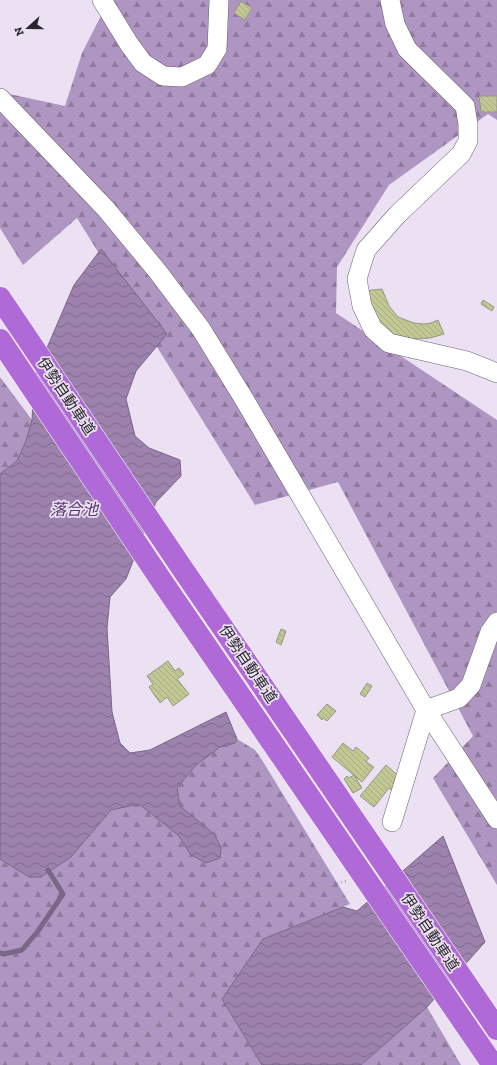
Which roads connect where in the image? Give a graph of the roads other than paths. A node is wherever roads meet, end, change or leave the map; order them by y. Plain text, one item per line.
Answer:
1 (102, 0) edge
2 (219, 0) edge
3 (390, 0) edge
4 (0, 98) edge
5 (0, 298) edge
6 (0, 340) edge
7 (497, 373) edge
8 (497, 622) edge
9 (426, 710) junction
10 (497, 819) edge
11 (392, 822) dead end
12 (497, 1029) edge
13 (492, 1065) edge

1 - 2 street
3 - 7 street
4 - 9 street
5 - 12 highway, 伊勢自動車道, bridge
6 - 13 highway, 伊勢自動車道, bridge
8 - 9 street
9 - 10 street
9 - 11 street

